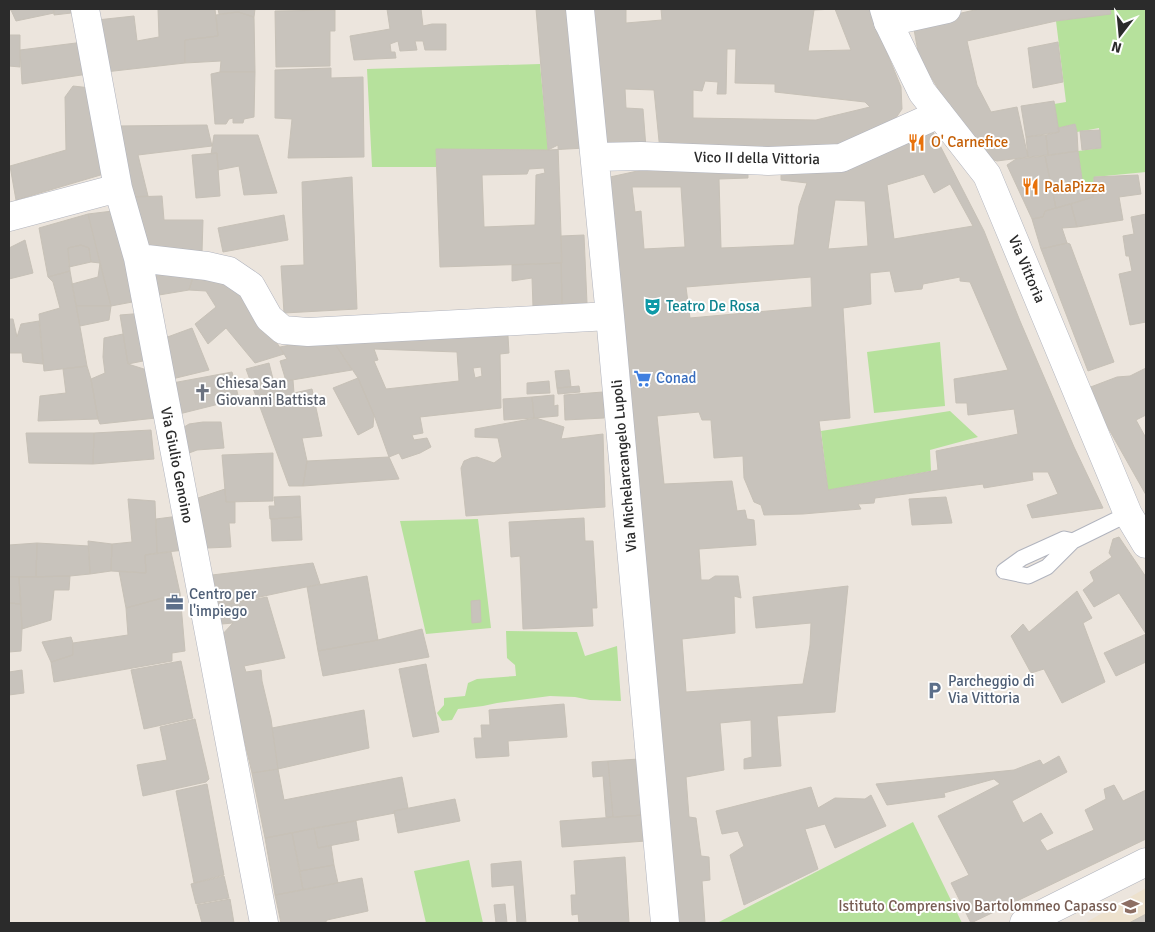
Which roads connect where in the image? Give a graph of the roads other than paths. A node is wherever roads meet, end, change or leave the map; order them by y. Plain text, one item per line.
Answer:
1 (85, 9) edge
2 (580, 9) edge
3 (947, 9) edge
4 (886, 15) edge
5 (939, 114) junction
6 (595, 157) junction
7 (118, 188) junction
8 (9, 217) edge
9 (138, 258) junction
10 (610, 316) junction
11 (1128, 514) junction
12 (1146, 544) edge
13 (1004, 571) dead end
14 (1146, 862) edge
15 (264, 923) edge
16 (665, 923) edge
17 (1024, 923) edge

1 - 7 street, Via Giulio Genoino
2 - 6 street, Via Michelarcangelo Lupoli
3 - 4 street
4 - 5 street, Via Vittoria
5 - 6 street, Vico II della Vittoria
5 - 11 street, Via Vittoria
6 - 10 street, Via Michelarcangelo Lupoli
7 - 8 street
7 - 9 street, Via Giulio Genoino
9 - 10 street
9 - 15 street, Via Giulio Genoino
10 - 16 street, Via Michelarcangelo Lupoli
11 - 12 street, Via Vittoria
11 - 13 lane
14 - 17 street

